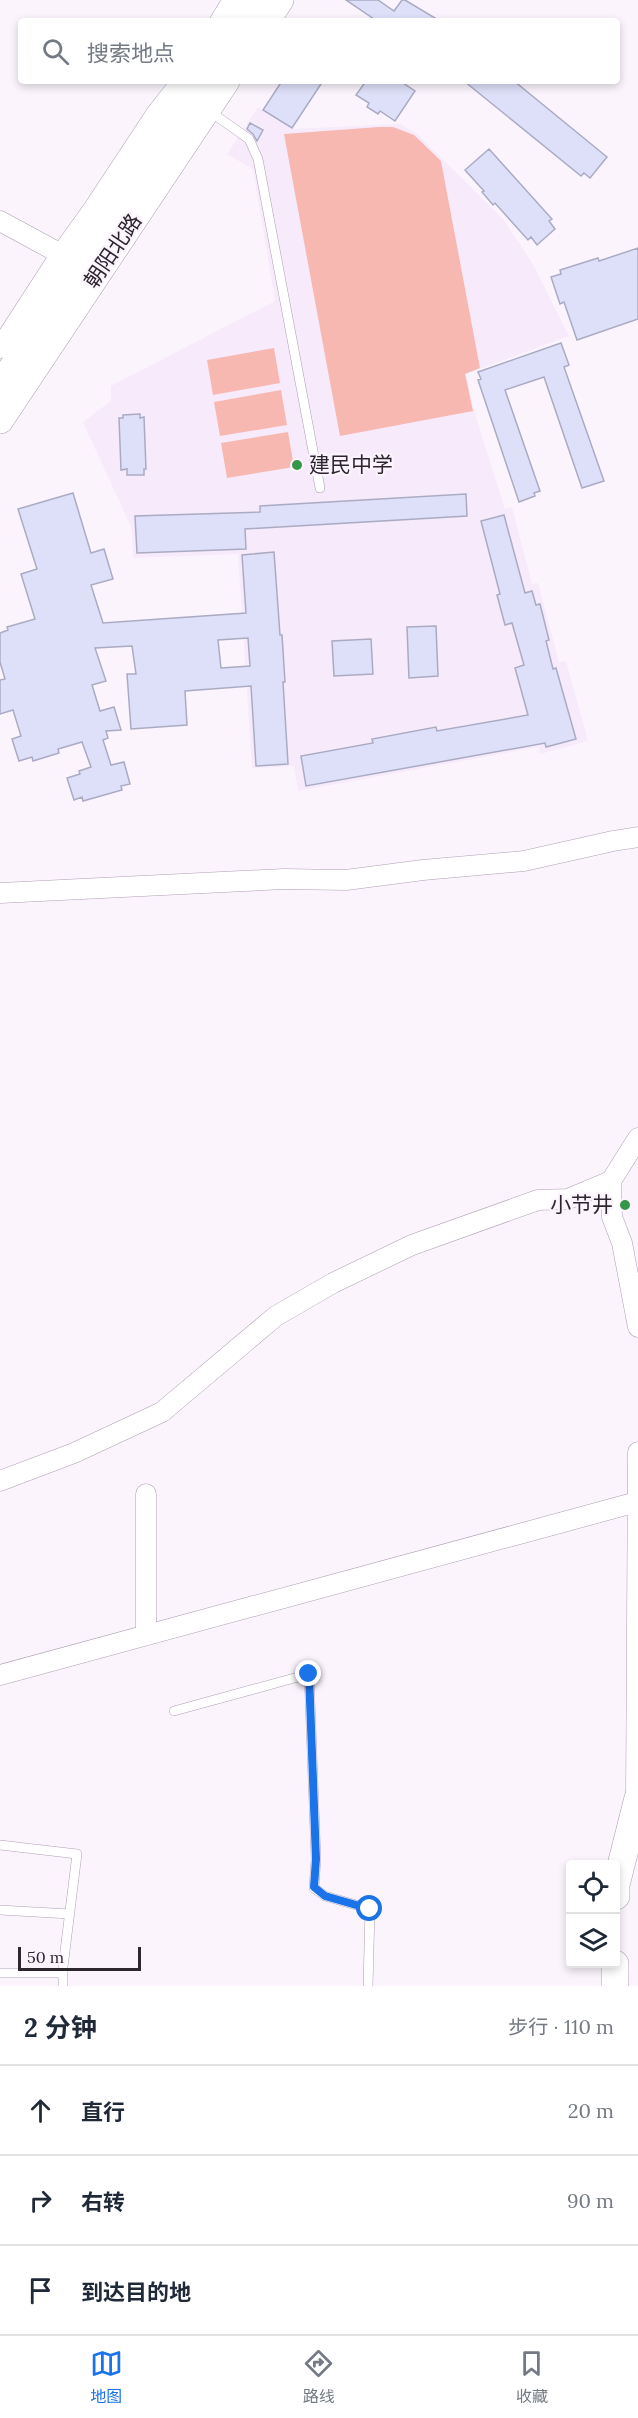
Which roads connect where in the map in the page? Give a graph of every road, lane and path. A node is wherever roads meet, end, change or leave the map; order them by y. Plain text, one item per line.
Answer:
1 (233, 0) edge
2 (257, 0) edge
3 (280, 0) edge
4 (222, 18) edge
5 (244, 18) edge
6 (268, 18) edge
7 (180, 84) edge
8 (201, 84) edge
9 (224, 84) edge
10 (207, 110) junction
11 (0, 221) edge
12 (71, 260) junction
13 (0, 348) edge
14 (0, 386) edge
15 (0, 420) edge
16 (320, 488) dead end
17 (638, 837) edge
18 (0, 893) edge
19 (638, 1138) edge
20 (610, 1181) junction
21 (638, 1327) edge
22 (638, 1452) edge
23 (0, 1482) edge
24 (146, 1494) dead end
25 (637, 1502) edge
26 (146, 1635) junction
27 (0, 1675) edge
28 (174, 1711) dead end
29 (637, 1800) edge
30 (0, 1845) edge
31 (620, 1869) edge
32 (0, 1910) edge
33 (70, 1914) junction
34 (615, 1968) edge
35 (0, 1973) edge
36 (63, 1973) junction
37 (63, 1986) edge
38 (369, 1986) edge
39 (615, 1986) edge

1 - 4 street
2 - 5 main road
3 - 6 main road
7 - 12 street
8 - 12 main road, 朝阳北路
9 - 10 main road, 朝阳北路
10 - 15 main road, 朝阳北路
10 - 16 lane
11 - 12 street
12 - 13 street
12 - 14 main road, 朝阳北路
17 - 18 street
19 - 20 street
20 - 21 street
20 - 23 street
22 - 25 street
24 - 26 street
25 - 26 street
25 - 29 street
26 - 27 street
28 - 38 lane
29 - 31 main road
30 - 33 lane
32 - 33 lane
33 - 36 lane
34 - 39 main road
35 - 36 lane
36 - 37 lane

